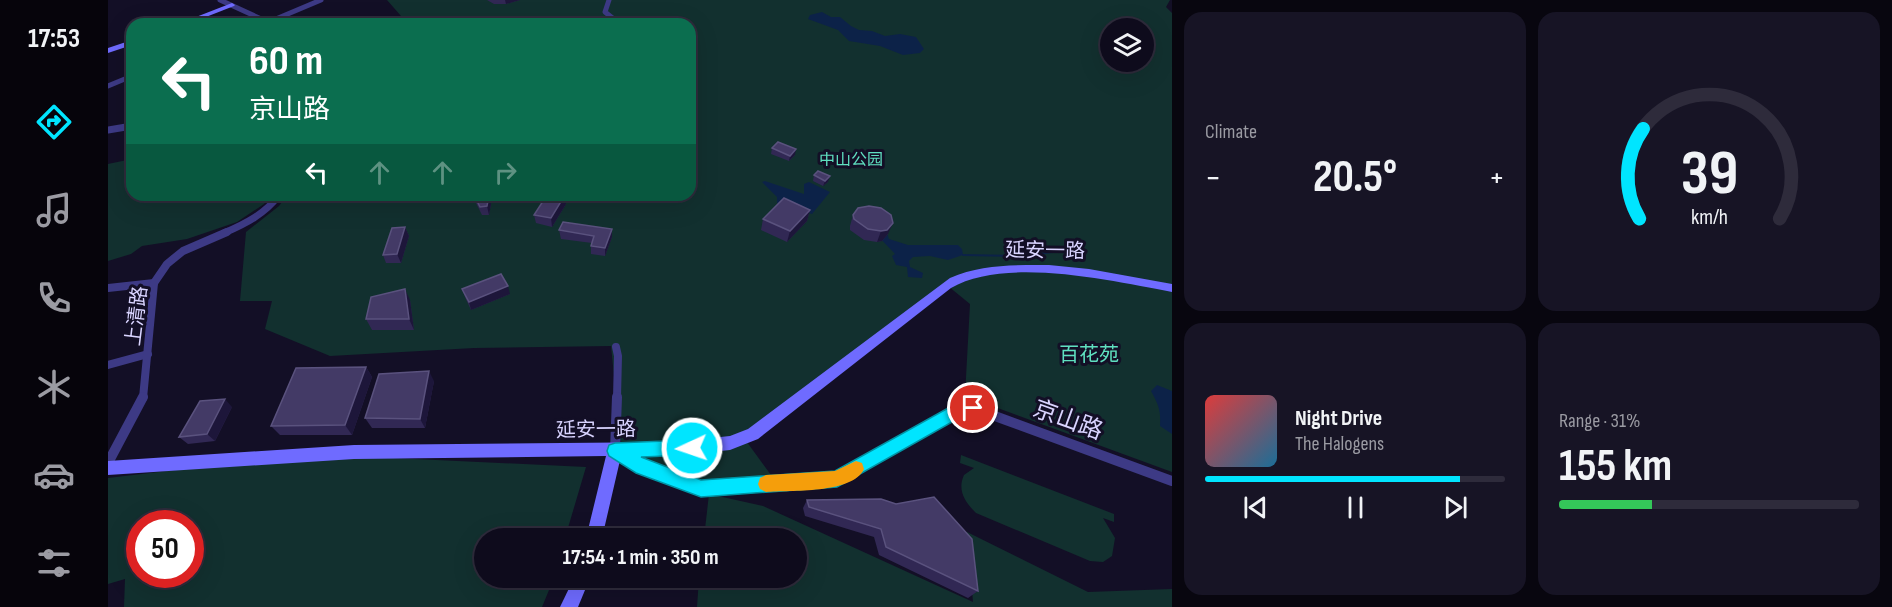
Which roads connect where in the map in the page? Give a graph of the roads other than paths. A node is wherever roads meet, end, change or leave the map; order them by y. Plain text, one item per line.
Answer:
1 (220, 0) edge
2 (321, 0) edge
3 (609, 0) edge
4 (232, 5) junction
5 (198, 18) edge
6 (258, 18) edge
7 (280, 18) edge
8 (612, 18) edge
9 (126, 44) edge
10 (108, 51) edge
11 (126, 78) edge
12 (108, 86) edge
13 (126, 127) edge
14 (108, 130) edge
15 (274, 201) edge
16 (154, 283) junction
17 (108, 288) edge
18 (1172, 288) edge
19 (616, 347) dead end
20 (148, 354) junction
21 (108, 365) edge
22 (615, 451) junction
23 (108, 463) edge
24 (108, 468) edge
25 (1172, 481) edge
26 (596, 528) edge
27 (577, 588) edge
28 (568, 607) edge

1 - 4 street
2 - 7 street
3 - 8 street
4 - 5 main road
4 - 6 street
9 - 10 main road
11 - 12 street
13 - 14 street
15 - 16 street, 上清路
16 - 17 street
16 - 20 street, 上清路
18 - 22 main road, 延安一路
19 - 22 street
20 - 21 street
20 - 23 street, 上清路
22 - 24 main road, 延安一路
22 - 25 street, 京山路
22 - 26 main road
27 - 28 main road

